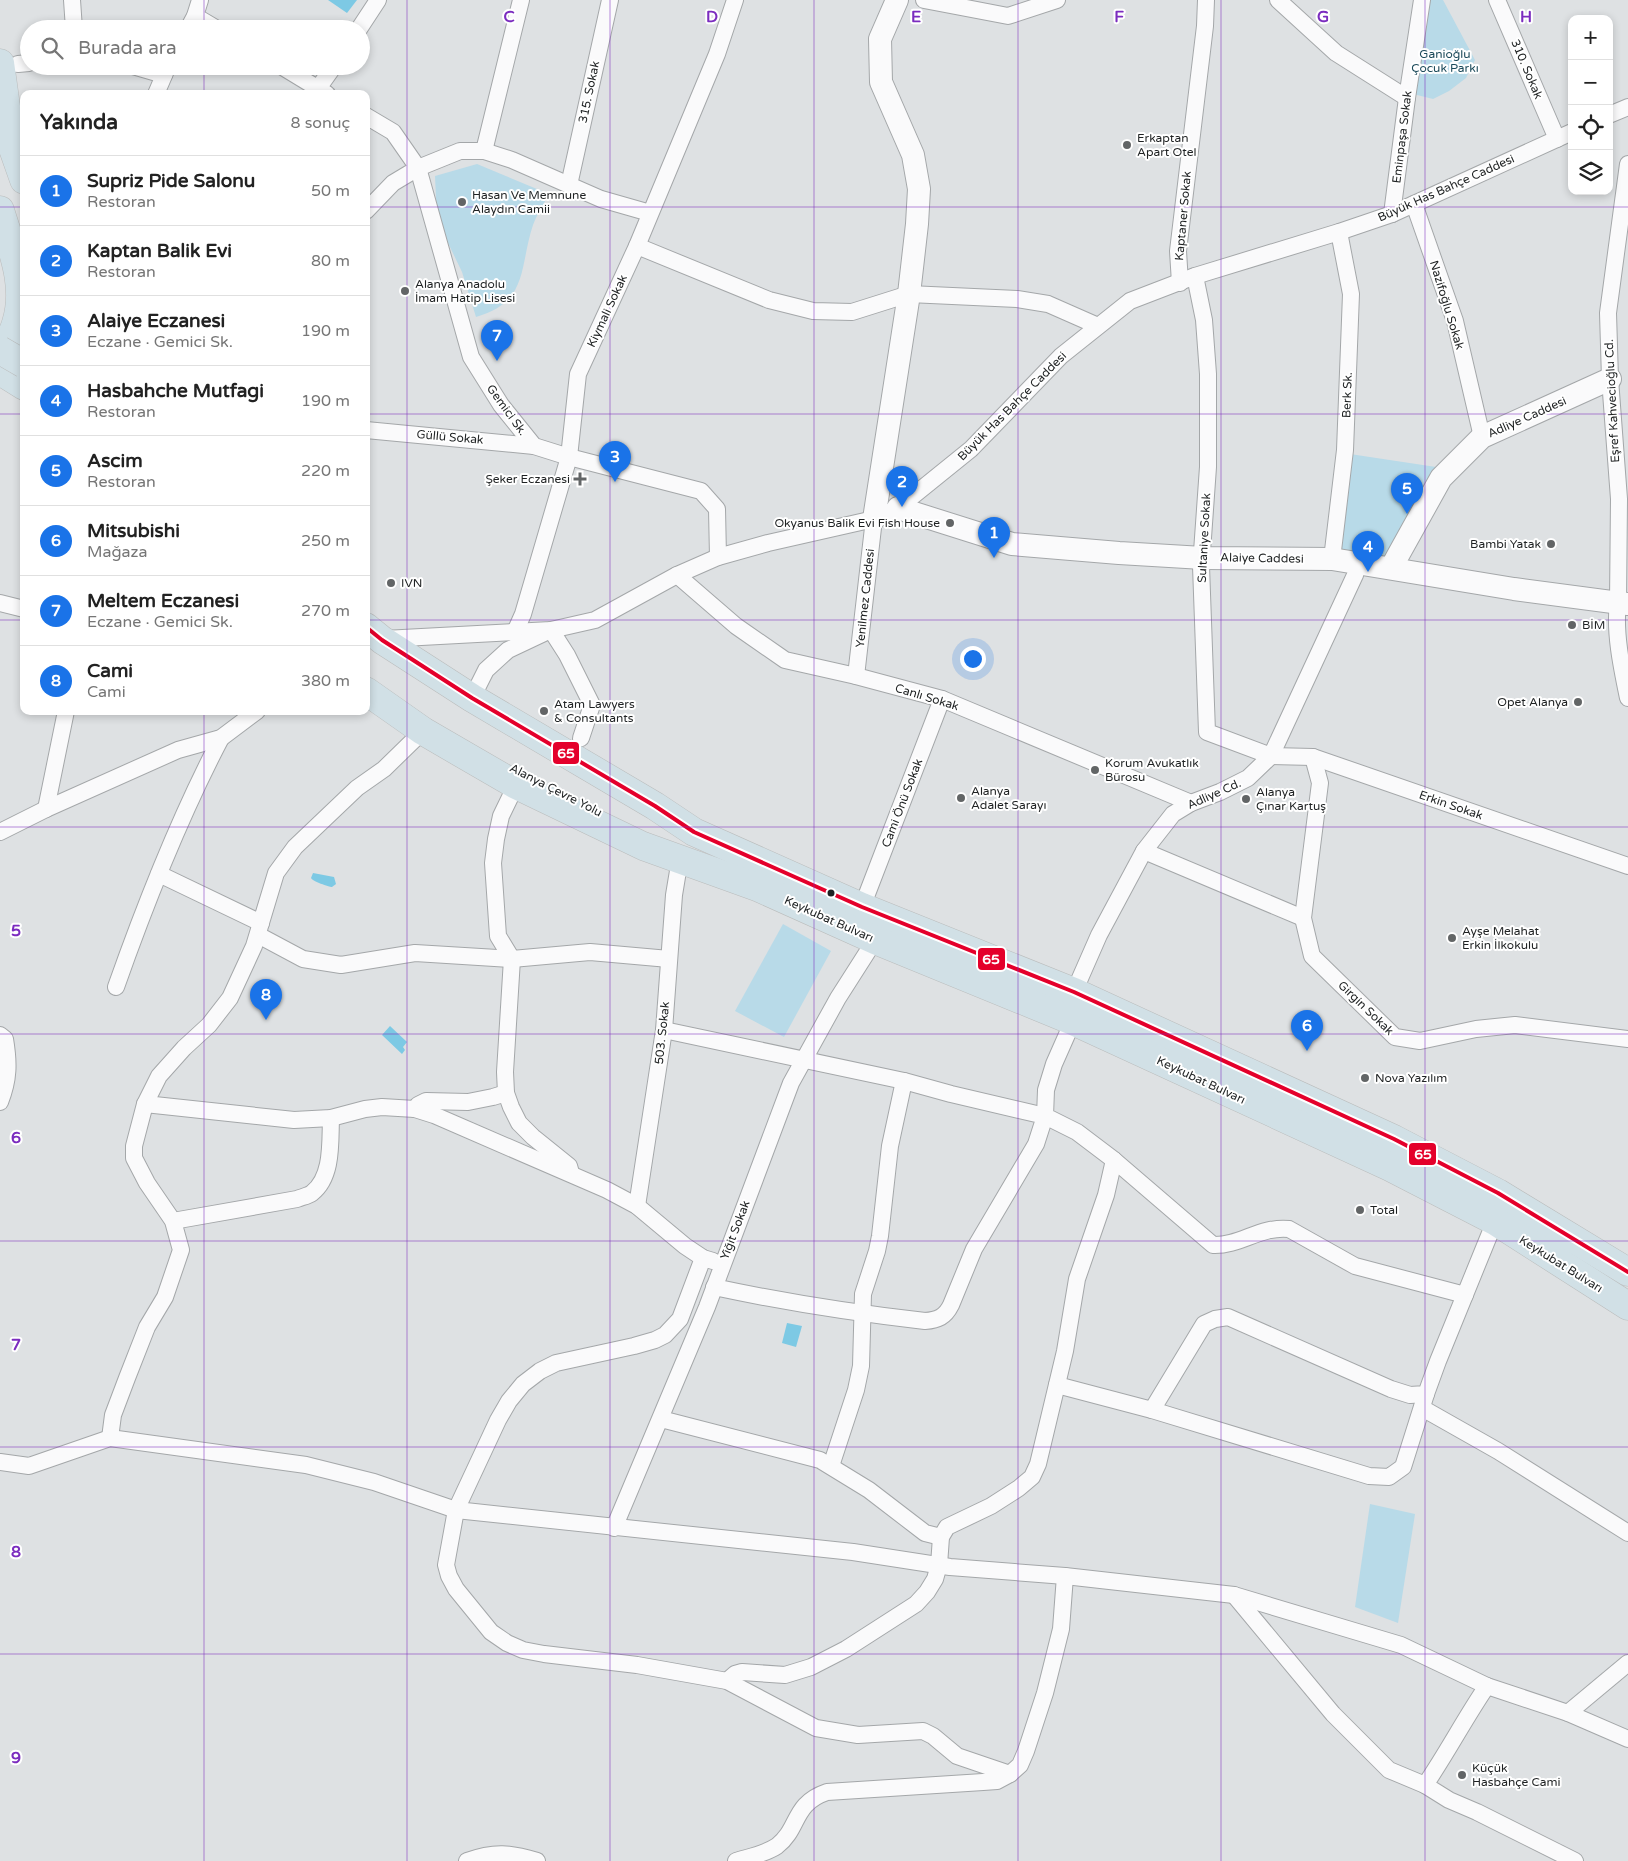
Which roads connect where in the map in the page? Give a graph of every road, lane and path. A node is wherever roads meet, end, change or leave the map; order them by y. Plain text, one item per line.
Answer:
1 (72, 0) edge
2 (200, 0) edge
3 (378, 0) edge
4 (521, 0) edge
5 (610, 0) edge
6 (735, 0) edge
7 (898, 0) edge
8 (924, 0) edge
9 (1057, 0) edge
10 (1206, 0) edge
11 (1278, 0) edge
12 (1422, 0) edge
13 (1497, 0) edge
14 (73, 20) edge
15 (193, 20) edge
16 (365, 20) edge
17 (16, 64) edge
18 (164, 75) edge
19 (294, 75) edge
20 (329, 75) edge
21 (158, 90) edge
22 (317, 90) edge
23 (321, 90) edge
24 (1407, 98) junction
25 (1628, 107) edge
26 (1613, 113) edge
27 (370, 118) edge
28 (1564, 135) edge
29 (484, 151) junction
30 (1628, 164) edge
31 (418, 168) junction
32 (20, 169) edge
33 (569, 185) junction
34 (1414, 204) junction
35 (370, 207) edge
36 (0, 210) edge
37 (650, 213) junction
38 (1392, 214) junction
39 (1339, 232) junction
40 (0, 241) edge
41 (637, 246) junction
42 (0, 262) edge
43 (1195, 276) junction
44 (1180, 283) junction
45 (909, 294) junction
46 (1098, 326) junction
47 (0, 350) edge
48 (0, 354) edge
49 (20, 362) edge
50 (0, 371) edge
51 (1610, 380) junction
52 (20, 384) edge
53 (0, 393) edge
54 (20, 405) edge
55 (370, 430) edge
56 (1482, 437) junction
57 (534, 446) junction
58 (569, 457) junction
59 (898, 508) junction
60 (874, 519) junction
61 (718, 557) junction
62 (1202, 558) junction
63 (1332, 559) junction
64 (1358, 563) junction
65 (1391, 568) junction
66 (677, 575) junction
67 (0, 604) edge
68 (1623, 604) edge
69 (20, 608) edge
70 (551, 630) junction
71 (516, 632) junction
72 (371, 638) edge
73 (856, 676) junction
74 (370, 677) edge
75 (370, 693) edge
76 (472, 698) junction
77 (1628, 698) edge
78 (942, 699) junction
79 (65, 715) edge
80 (252, 715) edge
81 (423, 731) junction
82 (221, 738) junction
83 (581, 738) dead end
84 (1271, 756) junction
85 (1313, 757) junction
86 (516, 785) junction
87 (1191, 803) junction
88 (46, 809) junction
89 (0, 832) edge
90 (694, 832) junction
91 (1144, 851) junction
92 (680, 859) junction
93 (1628, 866) edge
94 (159, 874) junction
95 (757, 887) junction
96 (862, 907) junction
97 (1303, 918) junction
98 (259, 929) junction
99 (875, 940) junction
100 (669, 958) junction
101 (512, 959) junction
102 (116, 987) dead end
103 (1074, 992) junction
104 (1073, 1021) junction
105 (664, 1030) junction
106 (0, 1035) edge
107 (1628, 1039) edge
108 (803, 1059) junction
109 (904, 1081) junction
110 (506, 1093) junction
111 (0, 1102) edge
112 (145, 1104) junction
113 (415, 1109) junction
114 (1045, 1116) junction
115 (332, 1118) junction
116 (1114, 1160) junction
117 (571, 1175) junction
118 (637, 1206) junction
119 (173, 1220) junction
120 (1495, 1221) junction
121 (703, 1258) junction
122 (723, 1263) junction
123 (1628, 1272) edge
124 (714, 1287) junction
125 (1465, 1295) junction
126 (1628, 1306) edge
127 (862, 1314) junction
128 (1057, 1385) junction
129 (1424, 1401) junction
130 (1152, 1410) junction
131 (661, 1419) junction
132 (110, 1438) junction
133 (0, 1462) edge
134 (830, 1466) junction
135 (456, 1510) junction
136 (614, 1528) junction
137 (1628, 1533) edge
138 (941, 1537) junction
139 (939, 1565) junction
140 (1065, 1576) junction
141 (1234, 1595) junction
142 (1628, 1663) edge
143 (727, 1681) junction
144 (1487, 1686) junction
145 (1568, 1713) junction
146 (1628, 1739) edge
147 (1010, 1774) junction
148 (1426, 1785) junction
149 (467, 1861) edge
150 (537, 1861) edge
151 (736, 1861) edge
152 (1575, 1861) edge

1 - 14 street
2 - 15 street
3 - 16 street
4 - 29 street
5 - 33 street, 315. Sokak
6 - 37 street, Kiymali Sokak
7 - 45 street
8 - 9 street
10 - 44 street, Kaptaner Sokak
11 - 24 street
12 - 24 street, Eminpaşa Sokak
13 - 28 street, 310. Sokak
17 - 32 highway
18 - 21 street
19 - 22 street
20 - 23 street
24 - 38 street, Eminpaşa Sokak
25 - 26 street
27 - 31 street, Gemici Sk.
28 - 34 street, Büyük Has Bahçe Caddesi
29 - 31 street
29 - 33 street
30 - 51 street, Eşref Kahvecioğlu Cd.
31 - 35 street
31 - 57 street, Gemici Sk.
33 - 37 street
34 - 38 street, Büyük Has Bahçe Caddesi
34 - 56 street, Nazifoğlu Sokak
36 - 48 highway
37 - 41 street, Kiymali Sokak
38 - 39 street, Büyük Has Bahçe Caddesi
39 - 43 street, Büyük Has Bahçe Caddesi
39 - 63 street, Berk Sk.
40 - 42 highway
41 - 45 street
41 - 58 street, Kiymali Sokak
43 - 44 street, Büyük Has Bahçe Caddesi
43 - 62 street, Sultaniye Sokak
44 - 46 street, Büyük Has Bahçe Caddesi
45 - 46 street
45 - 60 street
46 - 59 street, Büyük Has Bahçe Caddesi
47 - 49 highway, bridge
50 - 52 highway
51 - 56 street, Adliye Caddesi
51 - 68 street, Eşref Kahvecioğlu Cd.
53 - 54 highway
55 - 57 street, Güllü Sokak
56 - 65 street, Adliye Caddesi
57 - 58 street, Gemici Sk.
58 - 61 street, Gemici Sk.
58 - 71 street, Kiymali Sokak
59 - 60 street, Büyük Has Bahçe Caddesi
59 - 62 street, Alaiye Caddesi
60 - 61 street, Büyük Has Bahçe Caddesi
60 - 73 street, Yenilmez Caddesi
61 - 66 street, Büyük Has Bahçe Caddesi
62 - 63 street, Alaiye Caddesi
62 - 84 street, Sultaniye Sokak
63 - 64 street, Alaiye Caddesi
64 - 65 street, Alaiye Caddesi
64 - 84 street, Adliye Cd.
65 - 68 street, Alaiye Caddesi
66 - 70 street, Büyük Has Bahçe Caddesi
66 - 73 street, Canlı Sokak
67 - 69 street
68 - 77 street, Eşref Kahvecioğlu Cd.
70 - 71 street, Büyük Has Bahçe Caddesi
70 - 76 street
70 - 83 street
71 - 72 street, Büyük Has Bahçe Caddesi
72 - 76 highway, Keykubat Bulvarı
72 - 90 highway, Alanya Çevre Yolu
73 - 78 street, Canlı Sokak
74 - 95 highway, Alanya Çevre Yolu
75 - 81 highway
76 - 90 highway, Keykubat Bulvarı
78 - 87 street, Canlı Sokak
78 - 96 street, Cami Önü Sokak
79 - 88 street
80 - 82 street
81 - 86 highway
81 - 98 street
82 - 88 street
82 - 94 street
84 - 85 street, Erkin Sokak
84 - 87 street, Adliye Cd.
85 - 93 street, Erkin Sokak
85 - 97 street, Girgin Sokak
86 - 92 highway
86 - 101 street
87 - 91 street, Adliye Cd.
88 - 89 street
90 - 96 highway, Keykubat Bulvarı
91 - 97 street
91 - 103 street, Adliye Cd.
92 - 95 highway
92 - 100 street, 503. Sokak
94 - 98 street
94 - 102 street
95 - 99 highway, Keykubat Bulvarı
96 - 103 highway, Keykubat Bulvarı
97 - 107 street, Girgin Sokak
98 - 101 street
98 - 112 street
99 - 104 highway, Keykubat Bulvarı
99 - 108 street, Yiğit Sokak
100 - 101 street
100 - 105 street, 503. Sokak
101 - 110 street
103 - 123 highway, Keykubat Bulvarı
104 - 114 street
104 - 120 highway, Keykubat Bulvarı
105 - 108 street
105 - 118 street, 503. Sokak
106 - 111 street
108 - 109 street
108 - 122 street, Yiğit Sokak
109 - 114 street
109 - 127 street
110 - 113 street
110 - 117 street
112 - 115 street
112 - 119 street
113 - 115 street
113 - 117 street
114 - 116 street
114 - 127 street
115 - 119 street
116 - 125 street
116 - 128 street
117 - 118 street
118 - 121 street
119 - 132 street
120 - 125 street
120 - 126 highway, Keykubat Bulvarı
121 - 122 street
121 - 135 street
122 - 124 street, Yiğit Sokak
124 - 127 street
124 - 131 street, Yiğit Sokak
125 - 129 street
127 - 134 street
128 - 130 street
128 - 138 street
129 - 130 street
129 - 130 street
129 - 137 street
131 - 134 street
131 - 136 street, Yiğit Sokak
132 - 133 street
132 - 135 street
134 - 138 street
135 - 136 street
135 - 143 street
136 - 139 street
138 - 139 street
139 - 140 street
139 - 143 street
140 - 141 street
140 - 147 street
141 - 144 street
141 - 148 street
142 - 145 street
143 - 147 street
144 - 145 street
144 - 148 street
145 - 146 street
147 - 151 street
148 - 152 street
149 - 150 street

